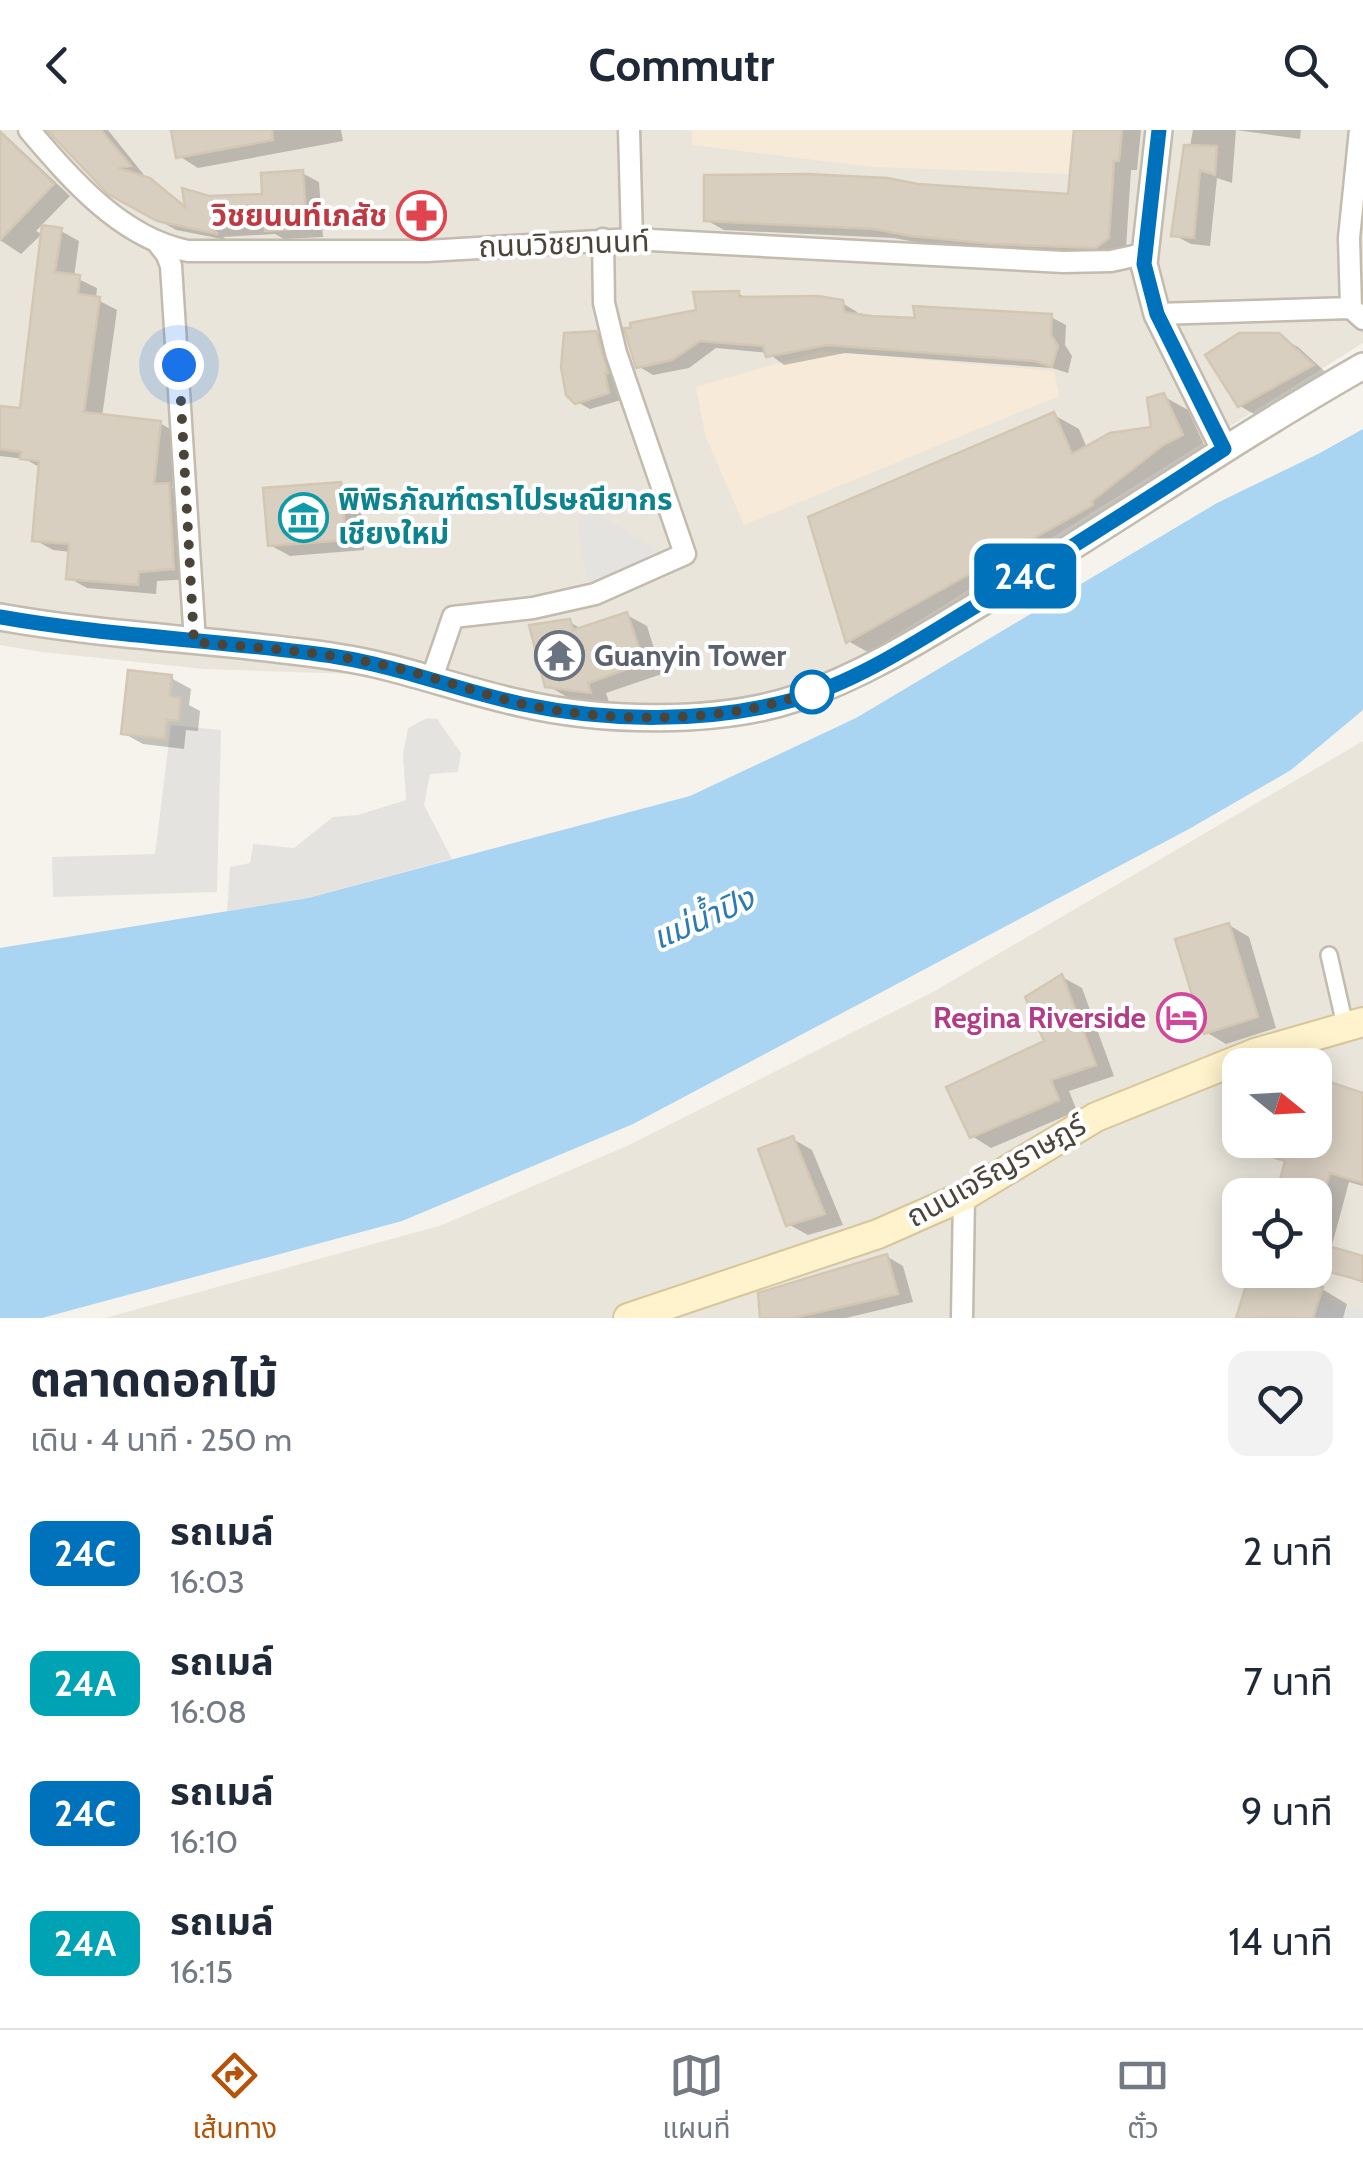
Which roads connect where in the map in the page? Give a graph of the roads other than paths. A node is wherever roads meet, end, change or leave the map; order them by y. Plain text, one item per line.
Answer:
1 (29, 130) edge
2 (629, 130) edge
3 (1158, 130) edge
4 (1360, 130) edge
5 (1356, 238) edge
6 (603, 239) junction
7 (632, 239) junction
8 (156, 242) junction
9 (188, 251) junction
10 (1143, 254) junction
11 (171, 266) junction
12 (1357, 313) edge
13 (1157, 314) junction
14 (1363, 366) edge
15 (1224, 449) junction
16 (0, 617) edge
17 (194, 642) junction
18 (432, 678) junction
19 (1329, 955) dead end
20 (1354, 1023) edge
21 (964, 1196) junction
22 (628, 1318) edge
23 (962, 1318) edge

1 - 8 street, ถนนวิชยานนท์
2 - 7 street
3 - 10 street
4 - 5 street
5 - 12 street
6 - 7 street, ถนนวิชยานนท์
6 - 9 street, ถนนวิชยานนท์
6 - 18 street
7 - 10 street, ถนนวิชยานนท์
8 - 9 street, ถนนวิชยานนท์
8 - 11 street
9 - 11 street
10 - 13 street
11 - 17 street
12 - 13 street
13 - 15 street
14 - 15 street
15 - 18 street
16 - 17 street
17 - 18 street
19 - 20 street
20 - 21 main road, ถนนเจริญราษฎร์
21 - 22 main road, ถนนเจริญราษฎร์
21 - 23 street

